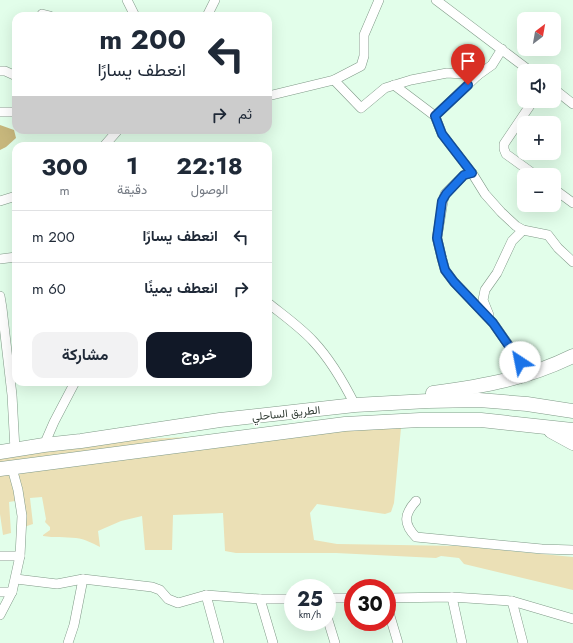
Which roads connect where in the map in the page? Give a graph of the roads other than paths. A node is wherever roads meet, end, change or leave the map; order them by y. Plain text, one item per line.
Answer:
1 (126, 0) edge
2 (215, 0) edge
3 (379, 0) edge
4 (436, 0) edge
5 (133, 12) edge
6 (209, 12) edge
7 (502, 49) junction
8 (521, 64) edge
9 (0, 71) edge
10 (12, 74) edge
11 (478, 75) junction
12 (334, 80) junction
13 (394, 85) junction
14 (272, 95) edge
15 (561, 95) edge
16 (573, 104) edge
17 (528, 108) edge
18 (0, 112) edge
19 (12, 112) edge
20 (435, 116) junction
21 (114, 134) edge
22 (108, 142) edge
23 (525, 168) edge
24 (472, 173) junction
25 (561, 194) edge
26 (12, 197) edge
27 (0, 201) edge
28 (573, 203) edge
29 (523, 230) junction
30 (12, 258) edge
31 (0, 259) edge
32 (573, 262) edge
33 (0, 296) edge
34 (272, 306) edge
35 (493, 323) junction
36 (573, 356) edge
37 (529, 374) junction
38 (73, 386) edge
39 (355, 405) junction
40 (573, 411) edge
41 (542, 426) junction
42 (573, 430) edge
43 (573, 443) edge
44 (44, 445) junction
45 (15, 450) junction
46 (0, 452) edge
47 (6, 468) edge
48 (416, 501) dead end
49 (573, 550) edge
50 (0, 556) edge
51 (20, 556) junction
52 (16, 579) junction
53 (84, 579) junction
54 (0, 592) edge
55 (12, 592) junction
56 (206, 595) junction
57 (452, 597) junction
58 (396, 598) edge
59 (260, 599) junction
60 (284, 599) edge
61 (512, 601) junction
62 (0, 615) edge
63 (573, 619) edge
64 (331, 631) edge
65 (394, 631) edge
66 (68, 643) edge
67 (219, 643) edge
68 (273, 643) edge
69 (334, 643) edge
70 (398, 643) edge
71 (462, 643) edge
72 (523, 643) edge

1 - 5 street
2 - 6 street
3 - 12 street
4 - 7 street
7 - 8 street
7 - 11 street
9 - 10 street
11 - 13 street
11 - 20 street
12 - 13 street
12 - 14 street
13 - 20 street
15 - 16 street
17 - 23 street
18 - 19 street
20 - 24 street
21 - 22 street
24 - 29 street
24 - 35 street
25 - 28 street
26 - 27 street
29 - 32 street
29 - 35 street
30 - 31 street
33 - 45 street
34 - 39 street
35 - 37 street
36 - 37 highway
37 - 39 highway
38 - 44 street
39 - 40 highway, الطريق الساحلي
39 - 44 highway, الطريق الساحلي
41 - 42 highway, الطريق الساحلي
41 - 43 highway
41 - 47 highway, الطريق الساحلي
44 - 45 highway, الطريق الساحلي
45 - 46 highway, الطريق الساحلي
47 - 51 street
48 - 49 street
50 - 51 street
51 - 52 street
52 - 53 street
52 - 55 street
53 - 56 street
53 - 66 street
54 - 55 street
55 - 62 street
56 - 59 street
56 - 67 street
57 - 58 street
57 - 61 street
57 - 71 street
59 - 60 street
59 - 68 street
61 - 63 street
61 - 72 street
64 - 69 street
65 - 70 street

